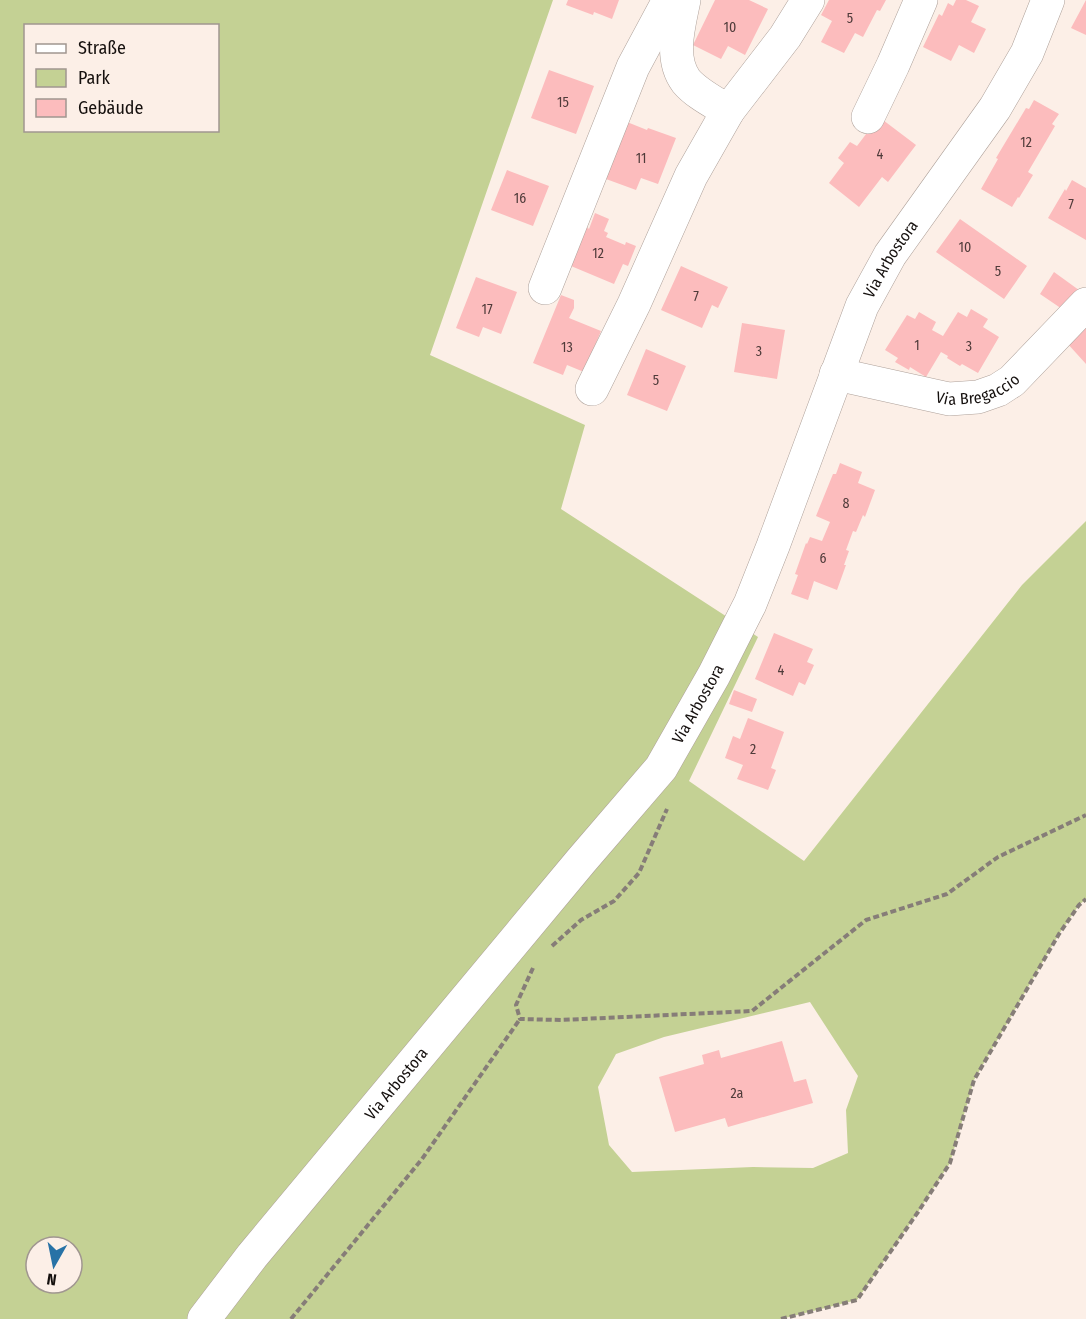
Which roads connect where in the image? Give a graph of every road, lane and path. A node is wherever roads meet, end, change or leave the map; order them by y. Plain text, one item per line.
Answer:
1 (669, 0) edge
2 (684, 0) edge
3 (808, 0) edge
4 (921, 0) edge
5 (1048, 0) edge
6 (728, 111) junction
7 (868, 117) dead end
8 (545, 288) dead end
9 (1086, 304) edge
10 (836, 374) junction
11 (592, 389) dead end
12 (714, 675) junction
13 (681, 778) joint
14 (1086, 816) edge
15 (1086, 899) edge
16 (546, 952) dead end
17 (537, 959) dead end
18 (520, 1019) junction
19 (204, 1319) edge
20 (291, 1319) edge
21 (781, 1319) edge

1 - 8 street
2 - 6 street
3 - 6 street
4 - 7 street
5 - 10 street, Via Arbostora
6 - 11 street
9 - 10 street, Via Bregaccio
10 - 12 street, Via Arbostora
12 - 13 street
12 - 19 street, Via Arbostora
13 - 16 path
14 - 18 path
15 - 21 path
17 - 18 path
18 - 20 path

